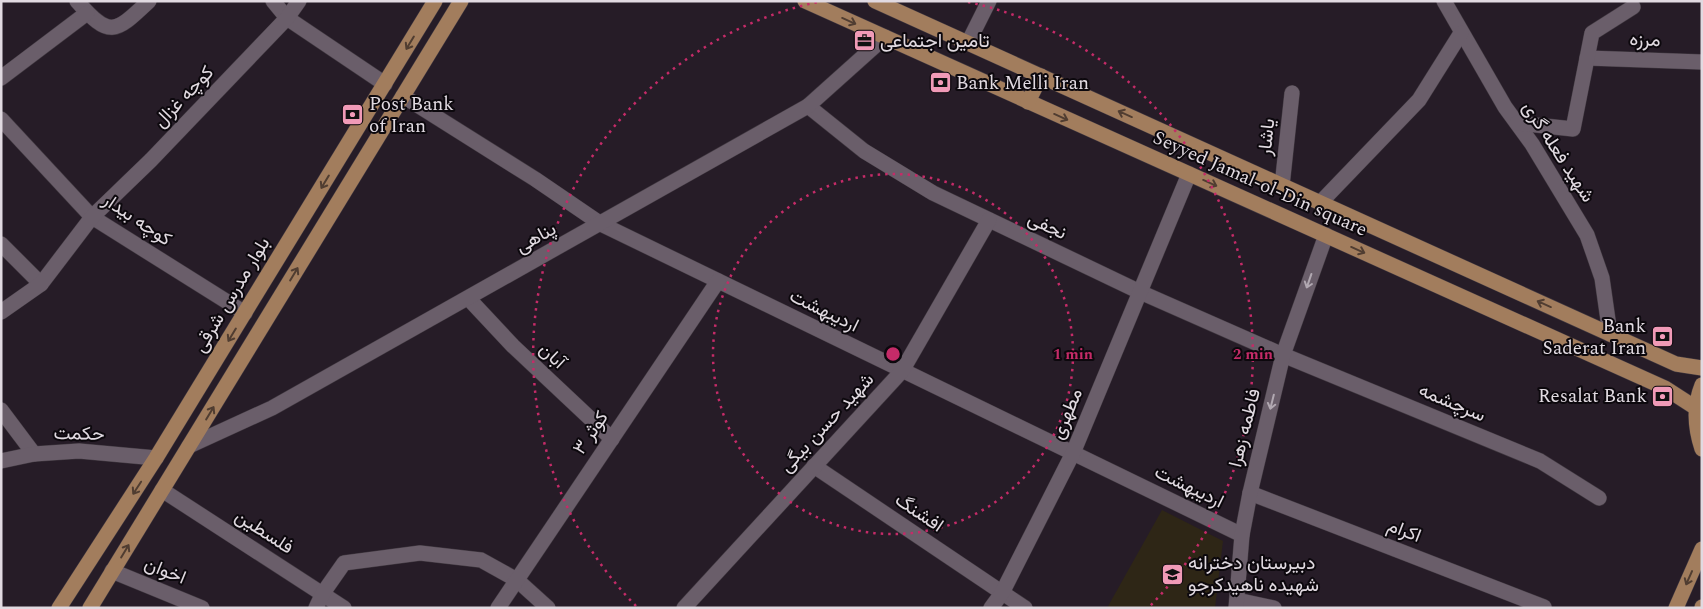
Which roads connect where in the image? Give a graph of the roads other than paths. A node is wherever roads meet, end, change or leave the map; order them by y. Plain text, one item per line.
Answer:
1 (77, 1) edge
2 (150, 1) edge
3 (273, 1) edge
4 (299, 1) edge
5 (436, 1) edge
6 (461, 1) edge
7 (805, 1) edge
8 (875, 1) edge
9 (989, 1) edge
10 (1444, 1) edge
11 (900, 6) edge
12 (1633, 7) dead end
13 (87, 13) junction
14 (287, 18) junction
15 (1461, 33) junction
16 (885, 37) junction
17 (968, 43) junction
18 (1587, 58) junction
19 (1702, 62) edge
20 (1041, 76) junction
21 (1, 78) edge
22 (385, 84) junction
23 (1292, 93) dead end
24 (403, 96) junction
25 (1028, 102) junction
26 (808, 106) junction
27 (1, 119) edge
28 (1517, 123) junction
29 (1190, 174) junction
30 (1282, 186) junction
31 (1320, 203) junction
32 (92, 217) junction
33 (989, 220) junction
34 (601, 224) junction
35 (1326, 235) junction
36 (1, 244) edge
37 (718, 281) junction
38 (40, 284) junction
39 (1140, 292) junction
40 (469, 299) junction
41 (1, 312) edge
42 (245, 312) junction
43 (1610, 334) junction
44 (1283, 355) junction
45 (1702, 368) edge
46 (902, 370) junction
47 (1702, 385) edge
48 (1696, 408) junction
49 (1, 410) edge
50 (612, 439) junction
51 (189, 446) junction
52 (1702, 449) edge
53 (1073, 453) junction
54 (34, 454) junction
55 (156, 458) junction
56 (1, 461) edge
57 (814, 466) junction
58 (162, 490) junction
59 (1250, 493) junction
60 (1599, 498) dead end
61 (1242, 535) junction
62 (1702, 549) edge
63 (112, 571) junction
64 (517, 580) junction
65 (323, 593) junction
66 (1002, 593) junction
67 (1236, 604) edge
68 (1544, 607) edge
69 (59, 608) edge
70 (90, 608) edge
71 (202, 608) edge
72 (316, 608) edge
73 (344, 608) edge
74 (498, 608) edge
75 (548, 608) edge
76 (684, 608) edge
77 (991, 608) edge
78 (1025, 608) edge
79 (1274, 608) edge
80 (1676, 608) edge

1 - 13 street
2 - 13 street
3 - 14 street
4 - 14 street, کوچه غزال
5 -> 22 main road, بلوار مدرس شرقی
6 - 24 main road
7 -> 16 main road, Seyyed Jamal-ol-Din square
8 - 11 main road, Seyyed Jamal-ol-Din square
9 - 17 street
10 - 15 street, شهید فعله گری
11 - 17 main road, Seyyed Jamal-ol-Din square
12 - 18 street
13 - 21 street
14 - 22 street
14 - 32 street, کوچه غزال
15 - 28 street, شهید فعله گری
15 - 31 street
16 - 25 main road, Seyyed Jamal-ol-Din square
16 - 26 street, پناهی
17 - 20 main road, Seyyed Jamal-ol-Din square
18 - 19 street, مرزه
18 - 28 street
20 - 25 main road
30 -> 20 main road, Seyyed Jamal-ol-Din square
22 - 24 main road
22 -> 42 main road, بلوار مدرس شرقی
23 - 30 street, یاشار
24 - 34 street, اردیبهشت
51 -> 24 main road
25 -> 29 main road, Seyyed Jamal-ol-Din square
26 - 33 street, نجفی
26 - 34 street, پناهی
27 - 32 street, کوچه بیدار
28 - 43 street, شهید فعله گری
29 -> 35 main road, Seyyed Jamal-ol-Din square
29 - 39 street, مطهری
30 - 31 main road, Seyyed Jamal-ol-Din square
43 -> 31 main road, Seyyed Jamal-ol-Din square
32 - 38 street, کوچه غزال
32 - 42 street, کوچه بیدار
33 - 39 street, نجفی
33 - 46 street, شهید حسن بیگی
34 - 37 street, اردیبهشت
34 - 40 street, پناهی
35 -> 44 street, فاطمه زهرا
35 -> 48 main road, Seyyed Jamal-ol-Din square
36 - 38 street
37 - 46 street, اردیبهشت
37 - 50 street, کوثر ۳
38 - 41 street, کوچه غزال
39 - 44 street, نجفی
39 - 53 street, مطهری
40 - 50 street, آبان
40 - 51 street, پناهی
42 -> 55 main road, بلوار مدرس شرقی
43 - 45 main road, Seyyed Jamal-ol-Din square
44 -> 59 street, فاطمه زهرا
44 - 60 street, سرچشمه
46 - 53 street, اردیبهشت
46 - 57 street, شهید حسن بیگی
47 - 48 main road
48 - 52 main road
49 - 54 street
50 - 64 street, کوثر ۳
51 - 58 main road
53 - 61 street, اردیبهشت
53 - 66 street, مطهری
54 - 55 street, حکمت
54 - 56 street, حکمت
55 -> 69 main road, بلوار مدرس شرقی
57 - 66 street, افشنگ
57 - 76 street, شهید حسن بیگی
63 -> 58 main road
58 - 65 street, فلسطین
59 - 61 street, فاطمه زهرا
59 - 68 street, اکرام
61 - 67 street, فاطمه زهرا
62 -> 80 main road
63 - 70 main road
63 - 71 street, اخوان
64 - 65 street
64 - 74 street, کوثر ۳
64 - 75 street
65 - 72 street
65 - 73 street, فلسطین
66 - 77 street, مطهری
66 - 78 street, افشنگ
67 - 79 street

